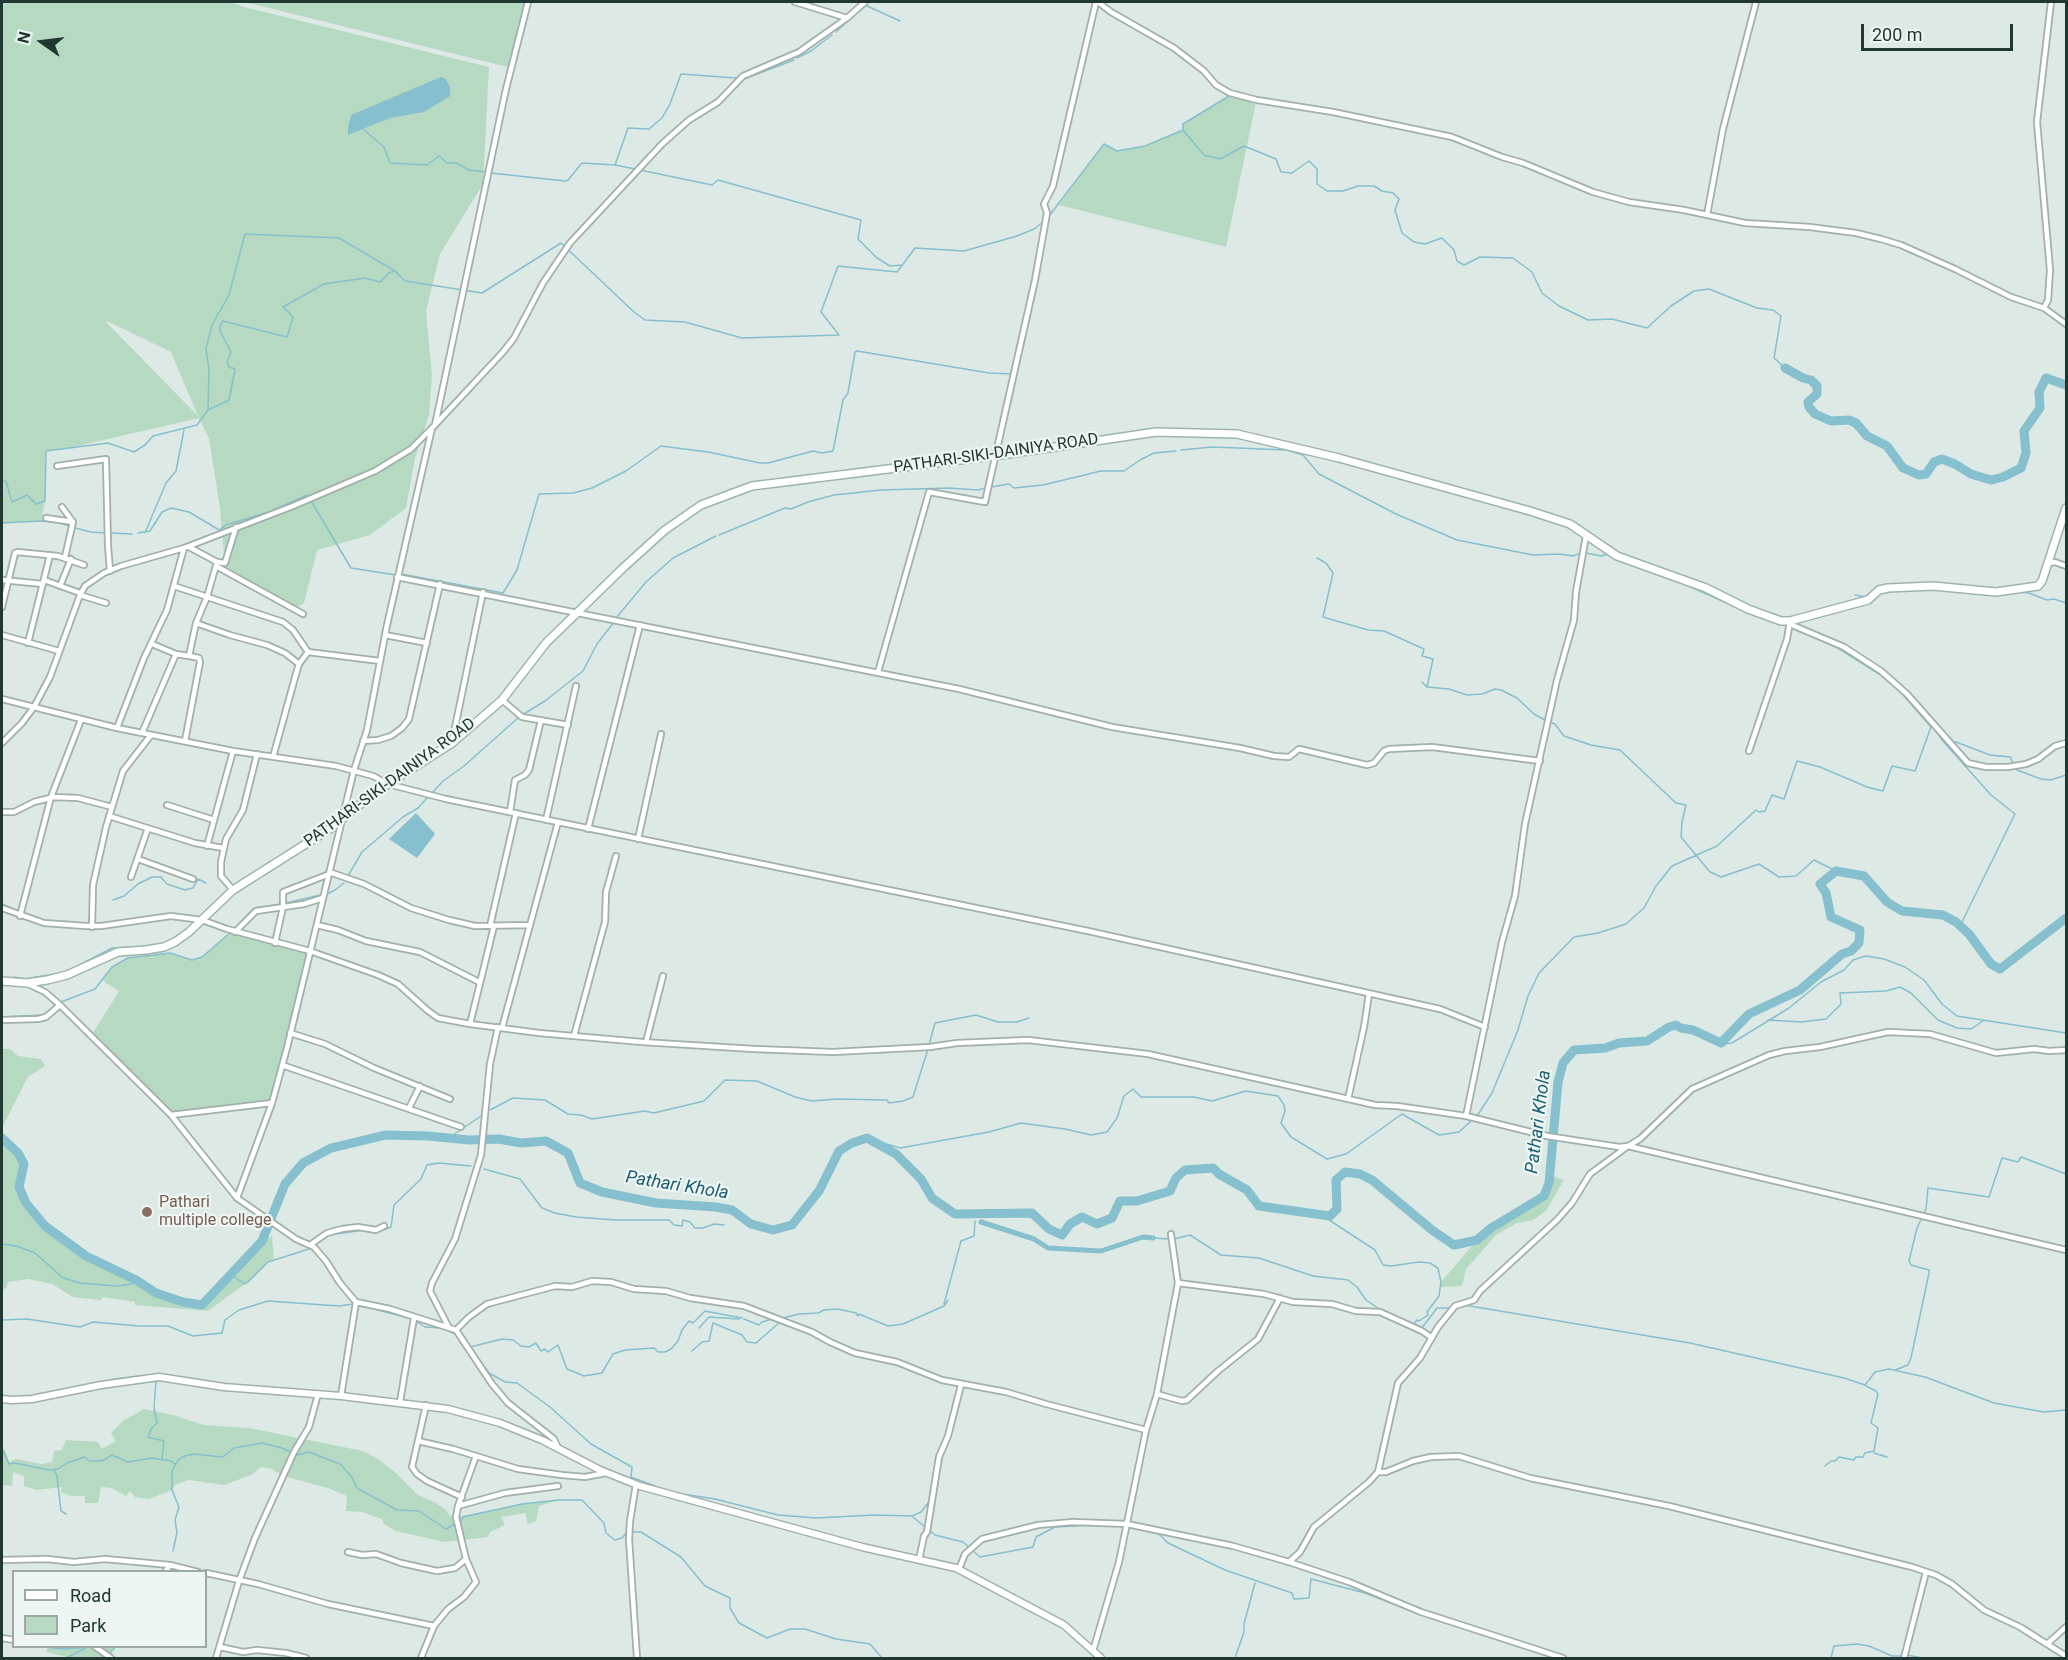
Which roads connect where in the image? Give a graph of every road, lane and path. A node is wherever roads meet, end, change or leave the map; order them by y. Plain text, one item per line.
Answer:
1 (528, 2) edge
2 (795, 2) edge
3 (865, 2) edge
4 (1097, 2) edge
5 (1756, 2) edge
6 (2051, 2) edge
7 (847, 18) junction
8 (1707, 214) junction
9 (2044, 308) junction
10 (2067, 324) edge
11 (434, 427) junction
12 (995, 454) junction
13 (57, 466) dead end
14 (62, 507) dead end
15 (2067, 508) edge
16 (46, 518) dead end
17 (74, 522) junction
18 (237, 527) junction
19 (1586, 536) junction
20 (186, 547) junction
21 (50, 555) junction
22 (65, 557) junction
23 (71, 559) junction
24 (2049, 563) junction
25 (216, 564) junction
26 (84, 566) dead end
27 (2067, 566) edge
28 (110, 571) junction
29 (398, 577) junction
30 (2, 579) edge
31 (8, 580) junction
32 (44, 582) junction
33 (440, 584) junction
34 (60, 586) junction
35 (174, 586) junction
36 (483, 592) junction
37 (80, 594) junction
38 (207, 597) junction
39 (106, 603) dead end
40 (2, 607) edge
41 (578, 612) junction
42 (303, 614) dead end
43 (1790, 621) junction
44 (196, 623) junction
45 (640, 625) junction
46 (2, 635) edge
47 (385, 635) junction
48 (28, 643) junction
49 (152, 644) junction
50 (427, 644) junction
51 (59, 651) junction
52 (308, 652) junction
53 (176, 654) junction
54 (189, 656) junction
55 (380, 661) junction
56 (299, 664) junction
57 (878, 672) junction
58 (576, 686) dead end
59 (2, 699) edge
60 (502, 699) junction
61 (33, 707) junction
62 (81, 720) junction
63 (540, 720) junction
64 (568, 725) junction
65 (117, 728) junction
66 (142, 733) junction
67 (661, 734) dead end
68 (151, 735) junction
69 (185, 741) junction
70 (363, 741) junction
71 (2, 743) edge
72 (452, 743) junction
73 (2067, 743) edge
74 (233, 751) junction
75 (1749, 751) dead end
76 (257, 754) junction
77 (273, 757) junction
78 (1540, 761) junction
79 (354, 770) junction
80 (388, 784) junction
81 (51, 797) junction
82 (167, 804) dead end
83 (112, 807) junction
84 (2, 812) edge
85 (513, 813) junction
86 (109, 816) junction
87 (342, 819) junction
88 (214, 820) junction
89 (546, 820) junction
90 (558, 822) junction
91 (147, 828) junction
92 (588, 829) junction
93 (638, 839) junction
94 (207, 846) junction
95 (224, 848) junction
96 (616, 856) dead end
97 (138, 859) junction
98 (328, 874) junction
99 (131, 877) dead end
100 (193, 879) dead end
101 (233, 890) junction
102 (323, 898) junction
103 (283, 907) junction
104 (2, 908) edge
105 (20, 916) junction
106 (202, 920) junction
107 (317, 925) junction
108 (529, 925) junction
109 (492, 926) junction
110 (92, 927) junction
111 (235, 932) junction
112 (275, 942) junction
113 (310, 951) junction
114 (663, 976) dead end
115 (2, 981) edge
116 (479, 982) junction
117 (27, 983) junction
118 (1369, 994) junction
119 (60, 1005) junction
120 (2, 1020) edge
121 (470, 1024) junction
122 (1485, 1027) junction
123 (500, 1028) junction
124 (290, 1034) junction
125 (574, 1036) junction
126 (645, 1042) junction
127 (2067, 1050) edge
128 (282, 1065) junction
129 (420, 1086) junction
130 (450, 1099) dead end
131 (1348, 1099) junction
132 (272, 1103) junction
133 (410, 1108) junction
134 (171, 1115) junction
135 (1466, 1116) junction
136 (461, 1127) dead end
137 (1628, 1146) junction
138 (237, 1198) junction
139 (384, 1226) dead end
140 (1171, 1234) dead end
141 (310, 1245) junction
142 (2067, 1250) edge
143 (1178, 1283) junction
144 (1280, 1298) junction
145 (356, 1302) junction
146 (414, 1318) junction
147 (448, 1326) junction
148 (456, 1330) junction
149 (1432, 1338) junction
150 (961, 1385) junction
151 (318, 1394) junction
152 (1157, 1394) junction
153 (341, 1396) junction
154 (2, 1399) edge
155 (400, 1402) junction
156 (426, 1405) junction
157 (1146, 1430) junction
158 (418, 1441) junction
159 (558, 1448) junction
160 (476, 1456) junction
161 (1378, 1472) junction
162 (606, 1473) junction
163 (636, 1484) junction
164 (558, 1486) dead end
165 (462, 1497) junction
166 (458, 1506) junction
167 (1127, 1524) junction
168 (348, 1552) dead end
169 (466, 1559) junction
170 (2, 1560) edge
171 (919, 1560) junction
172 (1288, 1562) junction
173 (170, 1565) junction
174 (959, 1569) junction
175 (166, 1570) edge
176 (190, 1570) edge
177 (1926, 1572) junction
178 (207, 1573) edge
179 (239, 1581) junction
180 (434, 1626) junction
181 (2067, 1627) edge
182 (2047, 1644) junction
183 (220, 1647) junction
184 (96, 1648) edge
185 (1093, 1651) junction
186 (2067, 1656) edge
187 (111, 1659) edge
188 (216, 1659) edge
189 (306, 1659) edge
190 (421, 1659) edge
191 (637, 1659) edge
192 (1101, 1659) edge
193 (1563, 1659) edge
194 (1904, 1659) edge

1 - 11 street
2 - 7 street
3 - 7 street
4 - 8 street
4 - 12 street
5 - 8 street
6 - 9 street
7 - 11 street
8 - 9 street
9 - 10 street
11 - 18 street
11 - 29 street
12 - 19 main road, PATHARI-SIKI-DAINIYA ROAD
12 - 41 main road, PATHARI-SIKI-DAINIYA ROAD
12 - 57 street
13 - 28 street
14 - 17 street
15 - 24 main road, PATHARI-SIKI-DAINIYA ROAD
16 - 17 street
17 - 22 street
18 - 20 street
18 - 25 street
19 - 43 main road, PATHARI-SIKI-DAINIYA ROAD
19 - 78 street
20 - 25 street
20 - 28 street
20 - 35 street
21 - 22 street
21 - 31 street
21 - 32 street
22 - 23 street
23 - 26 street
23 - 34 street
24 - 27 street
24 - 43 main road, PATHARI-SIKI-DAINIYA ROAD
25 - 38 street
25 - 42 street
28 - 37 street
29 - 33 street
29 - 47 street
30 - 31 street
31 - 32 street
31 - 40 street
32 - 34 street
32 - 48 street
33 - 36 street
33 - 50 street
34 - 37 street
35 - 38 street
35 - 49 street
36 - 41 street
36 - 72 street
37 - 39 street
37 - 51 street
38 - 44 street
38 - 52 street
41 - 45 street
41 - 60 main road, PATHARI-SIKI-DAINIYA ROAD
43 - 73 street
43 - 75 street
44 - 54 street
44 - 56 street
45 - 57 street
45 - 92 street
46 - 48 street
47 - 50 street
47 - 55 street
48 - 51 street
49 - 53 street
49 - 65 street
50 - 70 street
51 - 61 street
52 - 55 street
52 - 56 street
53 - 54 street
53 - 66 street
54 - 69 street
55 - 70 street
56 - 77 street
57 - 78 street
58 - 64 street
59 - 61 street
60 - 63 street
60 - 72 main road, PATHARI-SIKI-DAINIYA ROAD
61 - 62 street
61 - 71 street
62 - 65 street
62 - 81 street
63 - 64 street
63 - 85 street
64 - 89 street
65 - 66 street
66 - 68 street
67 - 93 street
68 - 69 street
68 - 83 street
69 - 74 street
70 - 79 street
72 - 80 main road, PATHARI-SIKI-DAINIYA ROAD
74 - 76 street
74 - 88 street
76 - 77 street
76 - 95 street
77 - 79 street
78 - 122 street
79 - 80 street
79 - 87 street
80 - 85 street
80 - 87 main road, PATHARI-SIKI-DAINIYA ROAD
81 - 83 street
81 - 84 street
81 - 105 street
82 - 88 street
83 - 86 street
85 - 89 street
85 - 109 street
86 - 91 street
86 - 110 street
87 - 98 street
87 - 101 main road, PATHARI-SIKI-DAINIYA ROAD
88 - 94 street
89 - 90 street
90 - 92 street
90 - 108 street
91 - 94 street
91 - 97 street
92 - 93 street
93 - 118 street
94 - 95 street
95 - 101 street
96 - 125 street
97 - 99 street
97 - 100 street
98 - 102 street
98 - 103 street
98 - 109 street
101 - 106 main road, PATHARI-SIKI-DAINIYA ROAD
102 - 103 street
102 - 107 street
103 - 111 street
103 - 112 street
104 - 105 street
105 - 110 street
106 - 110 street
106 - 111 street
106 - 117 main road, PATHARI-SIKI-DAINIYA ROAD
107 - 113 street
107 - 116 street
108 - 109 street
108 - 123 street
109 - 116 street
111 - 112 street
112 - 113 street
113 - 121 street
113 - 124 street
114 - 126 street
115 - 117 main road, PATHARI-SIKI-DAINIYA ROAD
116 - 121 street
117 - 119 street
118 - 122 street
118 - 131 street
119 - 120 street
119 - 134 street
121 - 123 street
122 - 135 street
123 - 125 street
123 - 147 street
124 - 128 street
124 - 129 street
125 - 126 street
126 - 131 street
127 - 137 street
128 - 132 street
128 - 133 street
129 - 130 street
129 - 133 street
131 - 135 street
132 - 134 street
132 - 138 street
133 - 136 street
134 - 138 street
135 - 137 street
137 - 142 street
137 - 149 street
138 - 141 street
139 - 141 street
140 - 143 street
141 - 145 street
143 - 144 street
143 - 152 street
144 - 149 street
144 - 152 street
145 - 146 street
145 - 153 street
146 - 147 street
146 - 155 street
147 - 148 street
148 - 150 street
148 - 159 street
149 - 161 street
150 - 157 street
150 - 171 street
151 - 153 street
151 - 154 street
151 - 179 street
152 - 157 street
153 - 155 street
155 - 156 street
156 - 158 street
156 - 159 street
157 - 167 street
158 - 160 street
158 - 165 street
159 - 162 street
160 - 162 street
160 - 165 street
161 - 172 street
161 - 177 street
162 - 163 street
163 - 171 street
163 - 191 street
164 - 166 street
165 - 166 street
166 - 169 street
167 - 172 street
167 - 174 street
167 - 185 street
168 - 169 street
169 - 180 street
170 - 173 street
171 - 174 street
172 - 193 street
173 - 175 street
173 - 176 street
174 - 185 street
177 - 182 street
177 - 194 street
178 - 179 street
179 - 180 street
179 - 183 street
180 - 190 street
181 - 182 street
182 - 186 street
183 - 188 street
183 - 189 street
184 - 187 street
185 - 192 street

